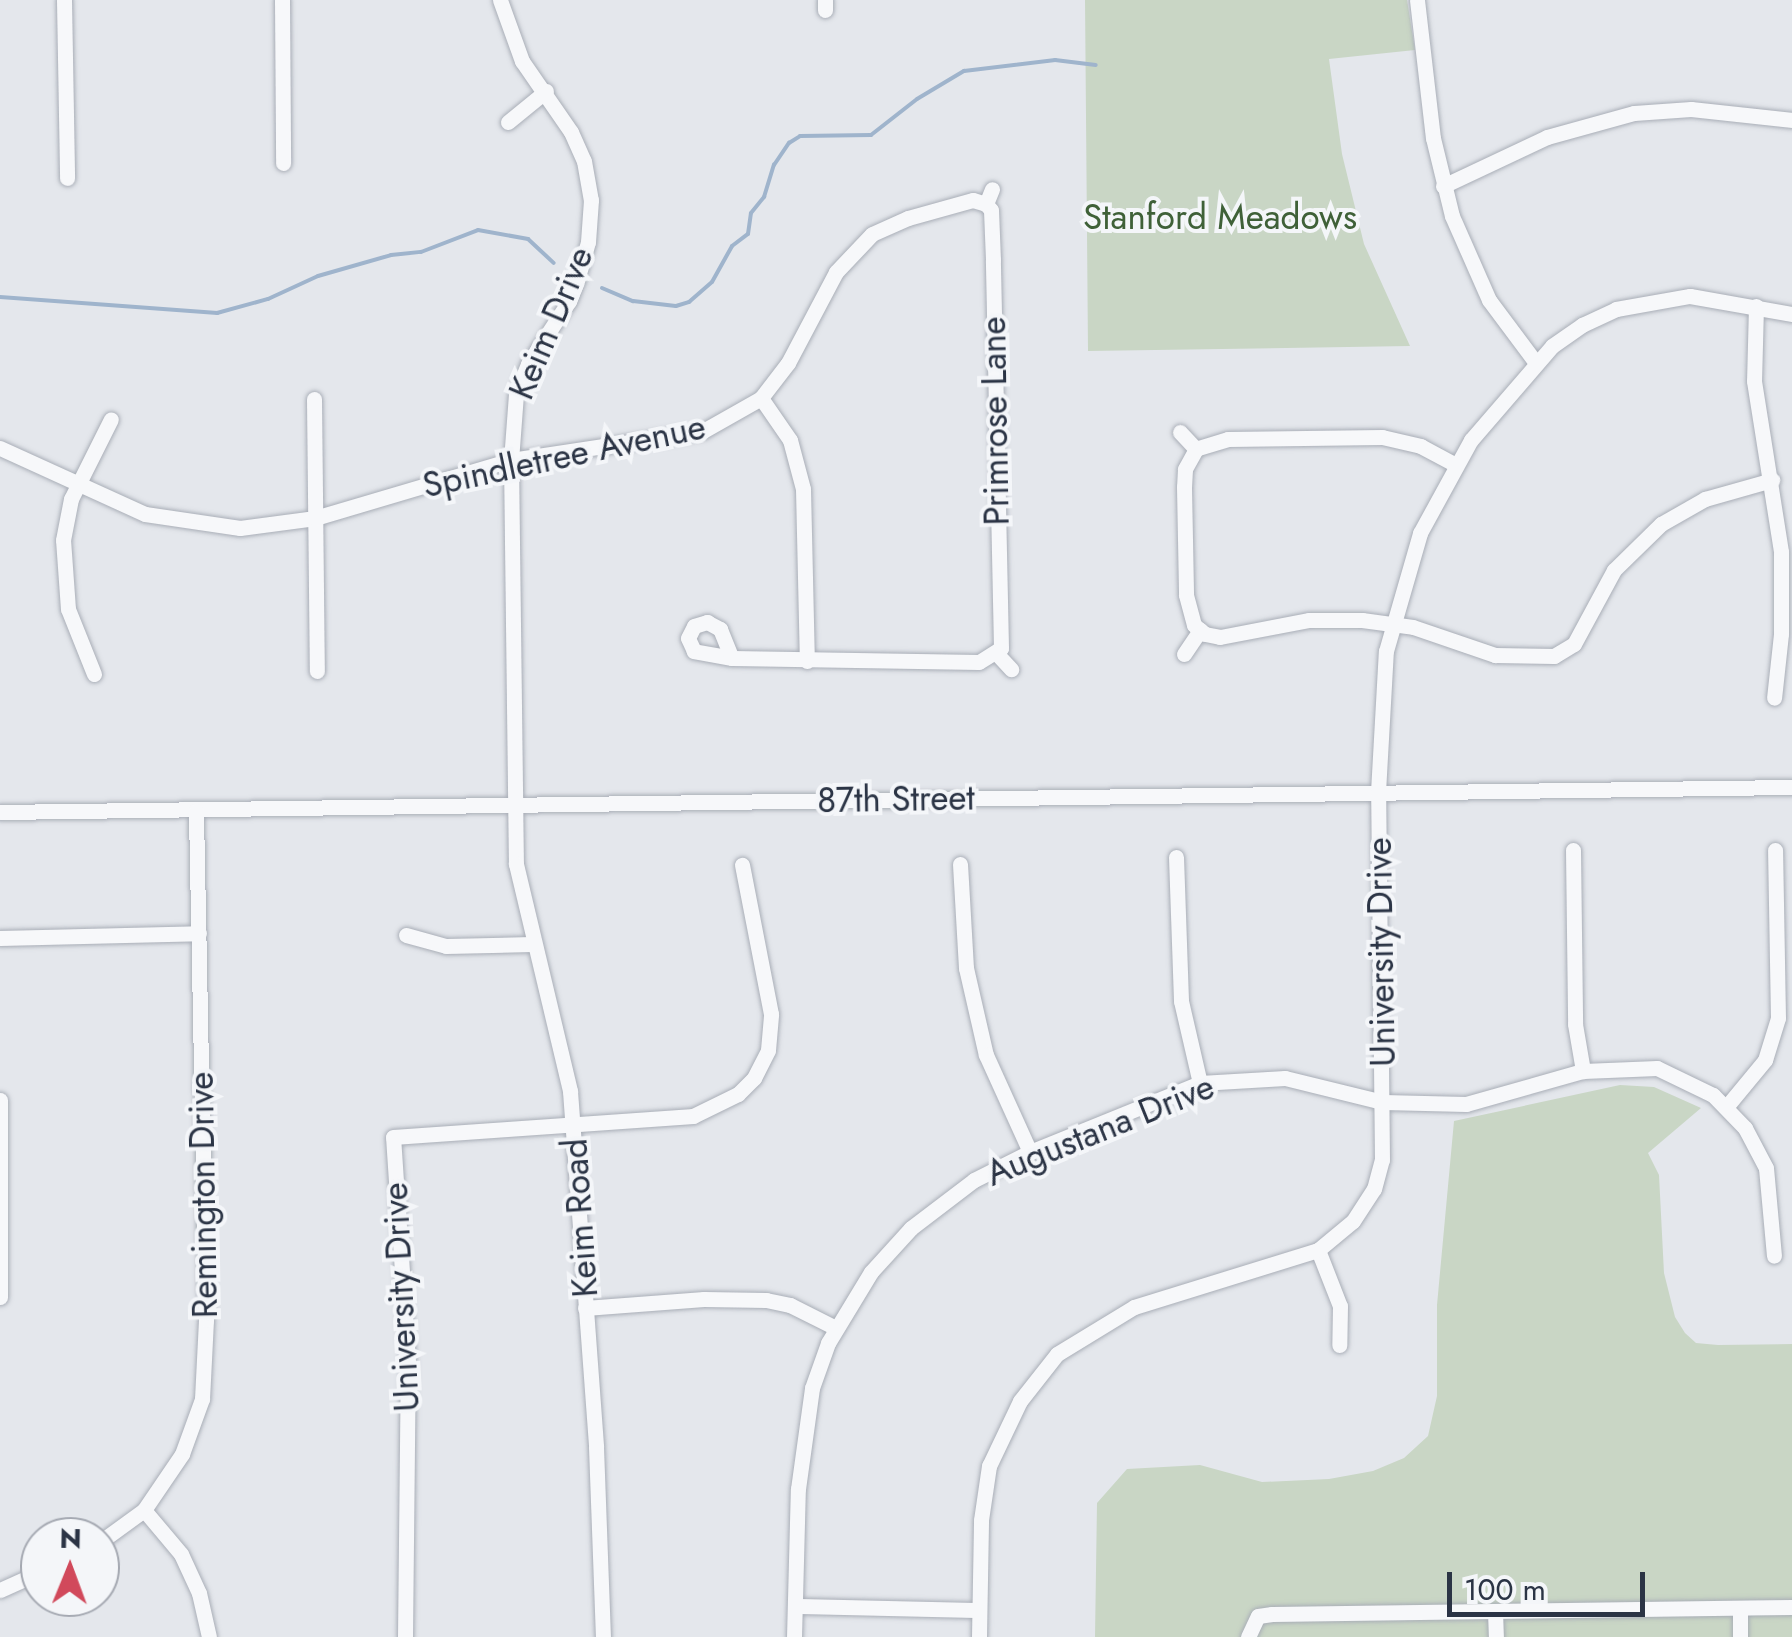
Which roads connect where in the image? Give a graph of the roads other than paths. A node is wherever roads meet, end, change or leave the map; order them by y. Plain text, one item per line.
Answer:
1 (64, 0) edge
2 (282, 0) edge
3 (500, 0) edge
4 (1417, 0) edge
5 (546, 91) junction
6 (1792, 120) edge
7 (508, 122) dead end
8 (284, 163) dead end
9 (67, 178) dead end
10 (1443, 186) junction
11 (989, 196) joint
12 (1756, 306) junction
13 (1792, 314) edge
14 (1536, 363) junction
15 (761, 398) junction
16 (314, 399) dead end
17 (111, 419) dead end
18 (1180, 432) dead end
19 (0, 448) edge
20 (1196, 449) junction
21 (511, 460) junction
22 (1456, 464) junction
23 (1772, 480) junction
24 (78, 483) junction
25 (315, 518) junction
26 (1392, 624) junction
27 (1200, 630) junction
28 (997, 654) junction
29 (1184, 654) dead end
30 (732, 658) dead end
31 (806, 660) junction
32 (1011, 669) dead end
33 (317, 670) dead end
34 (94, 674) dead end
35 (1774, 698) dead end
36 (1792, 786) edge
37 (1378, 792) junction
38 (515, 805) junction
39 (196, 810) junction
40 (0, 812) edge
41 (1572, 850) dead end
42 (1776, 850) dead end
43 (1176, 858) dead end
44 (960, 864) dead end
45 (742, 865) dead end
46 (199, 933) junction
47 (406, 936) dead end
48 (0, 938) edge
49 (532, 944) junction
50 (1583, 1071) junction
51 (1200, 1082) junction
52 (0, 1100) edge
53 (1383, 1102) junction
54 (1727, 1106) junction
55 (574, 1127) junction
56 (0, 1140) edge
57 (1030, 1152) junction
58 (1318, 1250) junction
59 (1774, 1256) dead end
60 (0, 1297) edge
61 (586, 1308) junction
62 (836, 1328) junction
63 (1339, 1344) dead end
64 (144, 1510) junction
65 (120, 1527) edge
66 (796, 1606) junction
67 (1792, 1607) edge
68 (1740, 1608) junction
69 (979, 1610) junction
70 (1495, 1611) junction
71 (209, 1637) edge
72 (406, 1637) edge
73 (603, 1637) edge
74 (794, 1637) edge
75 (978, 1637) edge
76 (1248, 1637) edge
77 (1496, 1637) edge
78 (1740, 1637) edge

1 - 9 street
2 - 8 street
3 - 5 street, Keim Drive
4 - 10 street
5 - 7 street
5 - 21 street, Keim Drive
6 - 10 street
10 - 14 street
11 - 15 street, Spindletree Avenue
11 - 28 street, Primrose Lane
12 - 13 street, University Drive
12 - 14 street, University Drive
12 - 23 street
14 - 22 street, University Drive
15 - 21 street, Spindletree Avenue
15 - 31 street
16 - 25 street
17 - 24 street
18 - 20 street
19 - 24 street, Spindletree Avenue
20 - 22 street
20 - 27 street
21 - 25 street, Spindletree Avenue
21 - 38 street, Keim Drive
22 - 26 street, University Drive
23 - 26 street
23 - 35 street
24 - 25 street, Spindletree Avenue
24 - 34 street
25 - 33 street
26 - 27 street
26 - 37 street, University Drive
27 - 29 street
28 - 31 street
28 - 32 street
30 - 31 street
36 - 37 street, 87th Street
37 - 38 street, 87th Street
37 - 53 street, University Drive
38 - 39 street, 87th Street
38 - 49 street, Keim Road
39 - 40 street, 87th Street
39 - 46 street, Remington Drive
41 - 50 street
42 - 54 street
43 - 51 street
44 - 57 street
45 - 55 street
46 - 48 street
46 - 64 street, Remington Drive
47 - 49 street
49 - 55 street, Keim Road
50 - 53 street, Augustana Drive
50 - 54 street, Augustana Drive
51 - 53 street, Augustana Drive
51 - 57 street, Augustana Drive
52 - 56 street
53 - 58 street, University Drive
54 - 59 street
55 - 61 street, Keim Road
55 - 72 street, University Drive
56 - 60 street
57 - 62 street, Augustana Drive
58 - 63 street
58 - 69 street, University Drive
61 - 62 street
61 - 73 street, Keim Road
62 - 66 street, Augustana Drive
64 - 65 street, Remington Drive
64 - 71 street
66 - 69 street
66 - 74 street, Augustana Drive
67 - 68 street
68 - 70 street
68 - 78 street
69 - 75 street, University Drive
70 - 76 street
70 - 77 street

